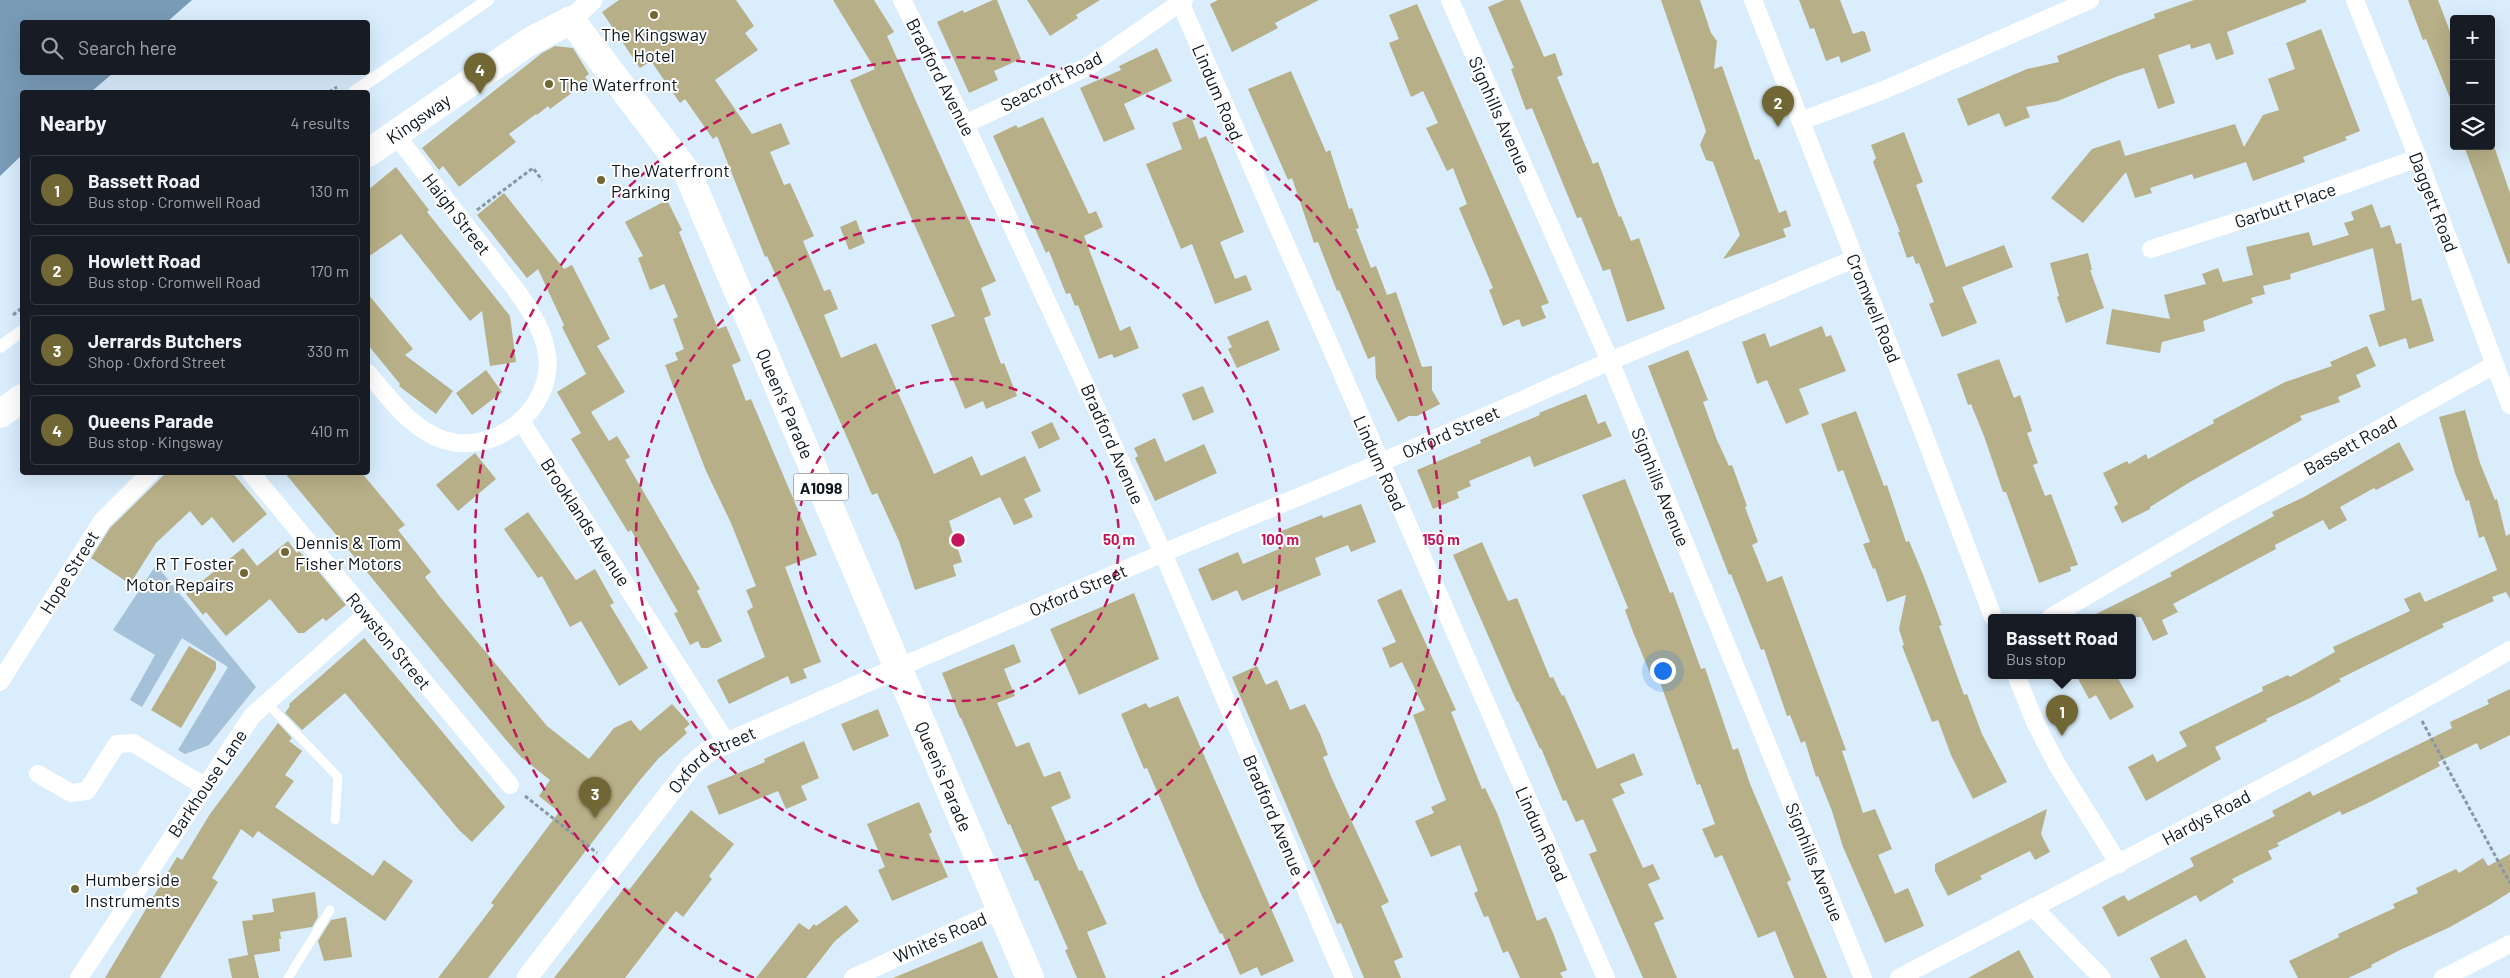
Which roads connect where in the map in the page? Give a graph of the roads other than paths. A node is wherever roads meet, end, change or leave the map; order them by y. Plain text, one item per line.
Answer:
1 (488, 0) edge
2 (592, 0) edge
3 (902, 0) edge
4 (1450, 0) edge
5 (1753, 0) edge
6 (2090, 0) edge
7 (2355, 0) edge
8 (1182, 1) edge
9 (571, 20) junction
10 (357, 90) edge
11 (1801, 121) junction
12 (965, 124) junction
13 (395, 134) junction
14 (370, 152) edge
15 (2418, 158) junction
16 (2151, 249) dead end
17 (1854, 260) junction
18 (20, 332) edge
19 (0, 347) edge
20 (1610, 362) junction
21 (2494, 365) junction
22 (370, 375) edge
23 (20, 399) edge
24 (2510, 405) edge
25 (0, 414) edge
26 (521, 421) junction
27 (1380, 463) junction
28 (148, 475) edge
29 (252, 475) edge
30 (1163, 553) junction
31 (366, 614) junction
32 (1992, 614) edge
33 (2056, 614) edge
34 (2510, 650) edge
35 (898, 668) junction
36 (2018, 679) edge
37 (0, 682) edge
38 (266, 702) junction
39 (727, 742) junction
40 (38, 774) dead end
41 (510, 785) road end
42 (204, 786) junction
43 (335, 820) dead end
44 (2119, 864) junction
45 (2033, 907) junction
46 (330, 910) dead end
47 (1000, 910) junction
48 (2510, 944) edge
49 (81, 977) edge
50 (288, 978) edge
51 (526, 978) edge
52 (853, 978) edge
53 (1030, 978) edge
54 (1344, 978) edge
55 (1606, 978) edge
56 (1863, 978) edge
57 (1899, 978) edge
58 (2102, 978) edge
59 (2443, 978) edge

1 - 10 street
2 - 9 street, Kingsway
3 - 12 street, Bradford Avenue
4 - 20 street, Signhills Avenue
5 - 11 street, Cromwell Road
6 - 11 street
7 - 15 street, Daggett Road
8 - 12 street, Seacroft Road
8 - 27 street, Lindum Road
9 - 13 main road, Kingsway
9 - 35 main road, Queen's Parade / A1098
11 - 17 street, Cromwell Road
12 - 30 street, Bradford Avenue
13 - 14 main road, Kingsway
13 - 26 street, Haigh Street
15 - 16 street, Garbutt Place
15 - 21 street, Daggett Road
17 - 20 street, Oxford Street
17 - 32 street, Cromwell Road
18 - 19 street
20 - 27 street, Oxford Street
20 - 56 street, Signhills Avenue
21 - 24 street, Daggett Road
21 - 33 street, Bassett Road
22 - 26 street
23 - 25 main road
26 - 39 street, Brooklands Avenue
27 - 30 street, Oxford Street
27 - 55 street, Lindum Road
28 - 37 street, Hope Street
29 - 31 street, Rowston Street
30 - 35 street, Oxford Street
30 - 54 street, Bradford Avenue
31 - 38 street, Barkhouse Lane
31 - 41 street, Rowston Street
34 - 44 street, Hardys Road
35 - 39 street, Oxford Street
35 - 47 main road, Queen's Parade / A1098
36 - 44 street
38 - 42 street, Barkhouse Lane
38 - 43 lane
39 - 51 street, Oxford Street
40 - 42 street
42 - 49 street, Barkhouse Lane
44 - 45 street, Hardys Road
45 - 57 street, Hardys Road
45 - 58 street
46 - 50 lane
47 - 52 street, White's Road
47 - 53 main road, Queen's Parade / A1098
48 - 59 street

